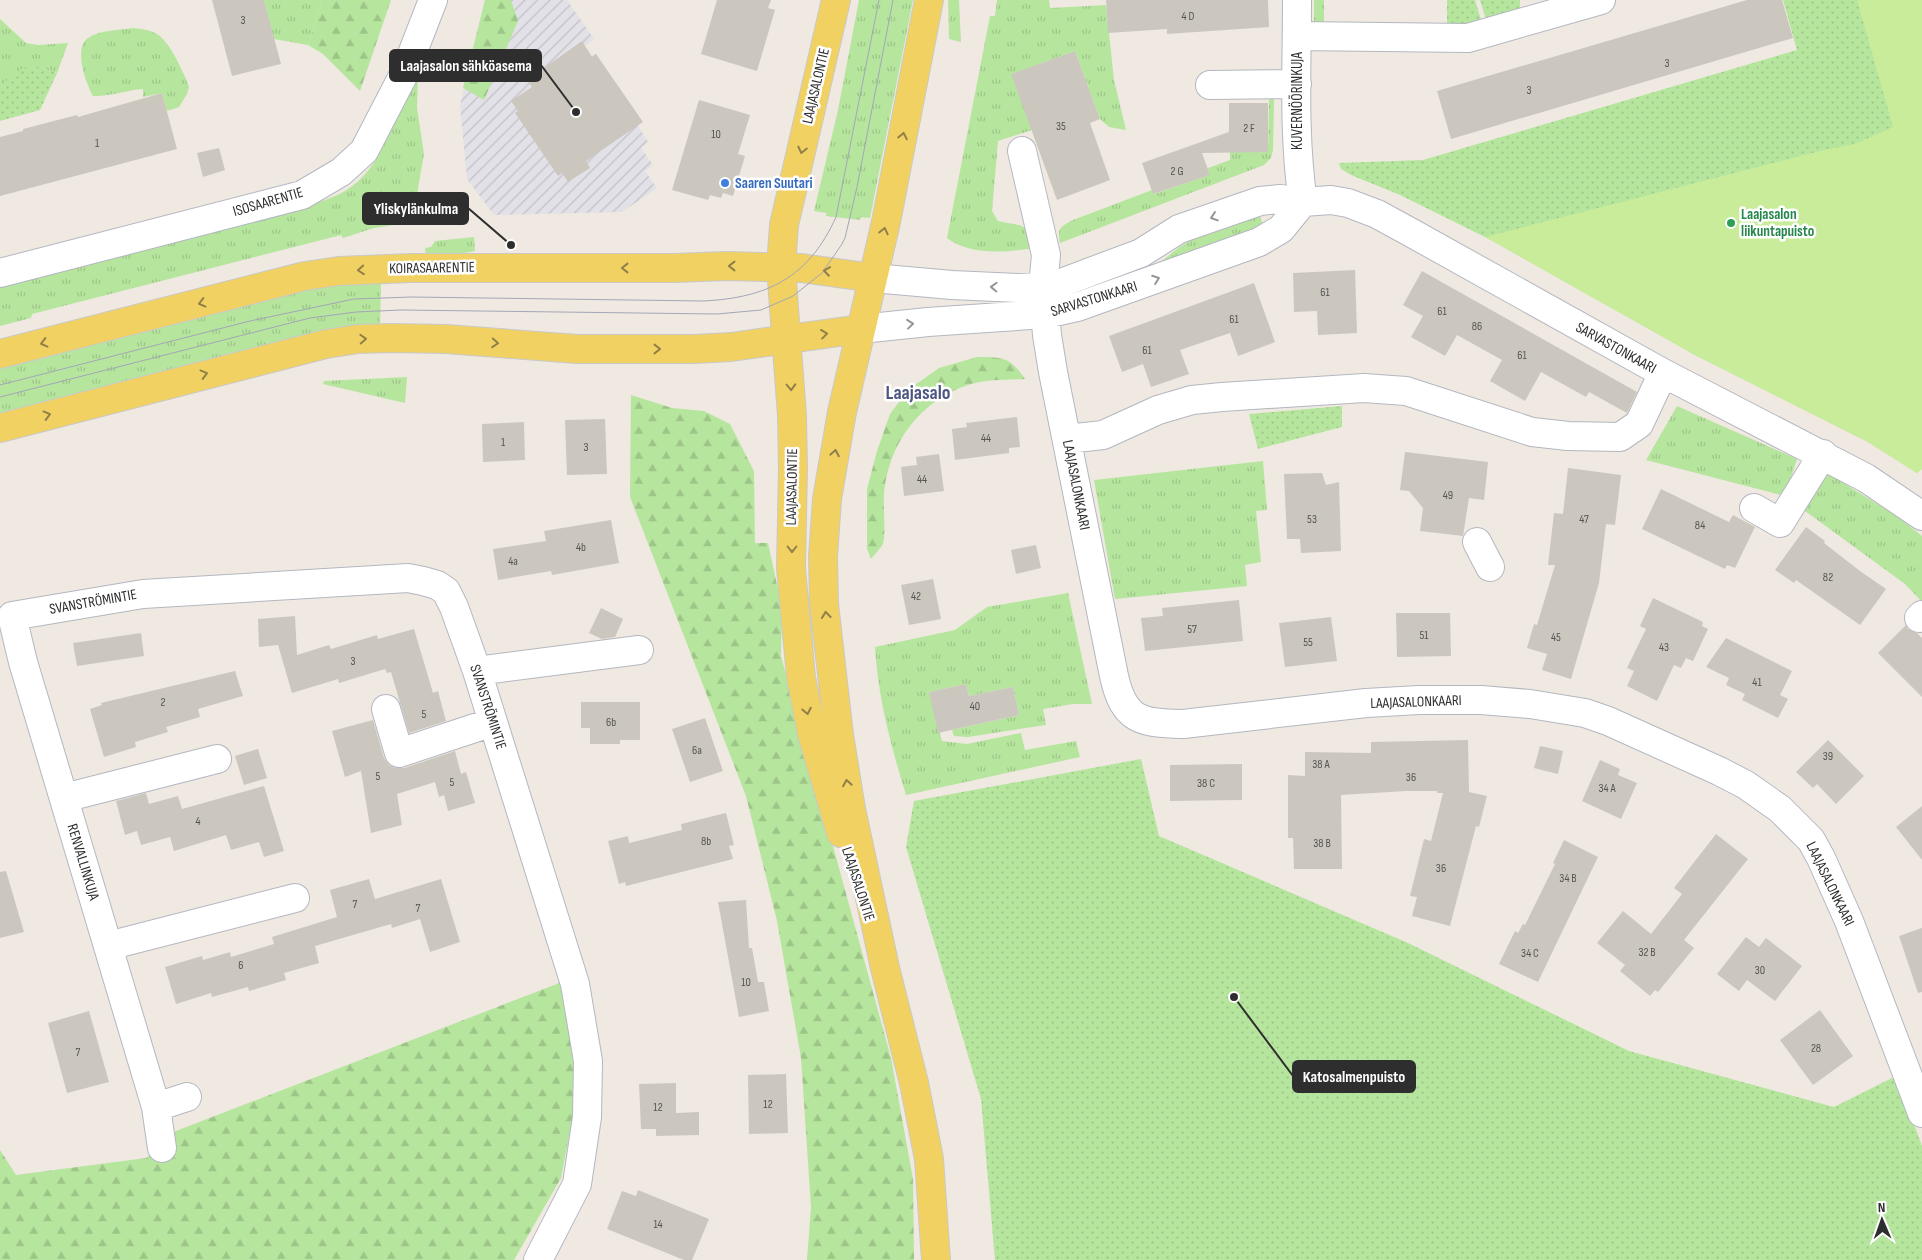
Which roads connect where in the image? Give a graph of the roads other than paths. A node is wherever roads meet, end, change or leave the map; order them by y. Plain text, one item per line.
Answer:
1 (433, 0) edge
2 (836, 0) edge
3 (928, 0) edge
4 (1297, 0) edge
5 (1601, 0) edge
6 (1297, 36) junction
7 (1297, 84) junction
8 (1210, 85) dead end
9 (1022, 151) dead end
10 (1304, 202) junction
11 (781, 267) junction
12 (0, 273) edge
13 (873, 278) junction
14 (1043, 287) junction
15 (1045, 314) junction
16 (861, 329) junction
17 (786, 338) junction
18 (0, 354) edge
19 (1663, 373) junction
20 (0, 428) edge
21 (1067, 439) junction
22 (1823, 454) junction
23 (1919, 507) edge
24 (1754, 508) dead end
25 (1477, 542) dead end
26 (1490, 567) dead end
27 (6, 611) edge
28 (639, 650) dead end
29 (477, 671) junction
30 (386, 709) dead end
31 (493, 722) junction
32 (217, 759) dead end
33 (64, 798) junction
34 (294, 898) dead end
35 (108, 946) junction
36 (884, 968) junction
37 (187, 1097) dead end
38 (156, 1107) junction
39 (1922, 1113) edge
40 (162, 1148) dead end
41 (538, 1260) edge
42 (936, 1260) edge

1 - 12 street, ISOSAARENTIE
2 -> 11 main road, LAAJASALONTIE
13 -> 3 main road, LAAJASALONTIE
4 - 6 street, KUVERNÖÖRINKUJA
5 - 6 street
6 - 7 street, KUVERNÖÖRINKUJA
7 - 8 street
7 - 10 street, KUVERNÖÖRINKUJA
9 - 14 street, LAAJASALONKAARI
10 -> 14 street, SARVASTONKAARI
15 -> 10 street, SARVASTONKAARI
10 - 19 street, SARVASTONKAARI
13 -> 11 main road, KOIRASAARENTIE
11 - 17 main road, LAAJASALONTIE
11 -> 18 main road, KOIRASAARENTIE
14 -> 13 street, SARVASTONKAARI
13 - 16 main road, LAAJASALONTIE
14 - 15 street, LAAJASALONKAARI
16 -> 15 street, SARVASTONKAARI
15 - 21 street, LAAJASALONKAARI
17 -> 16 main road
36 -> 16 main road, LAAJASALONTIE
20 -> 17 main road
17 -> 36 main road, LAAJASALONTIE
19 - 21 street
19 - 22 street, SARVASTONKAARI
21 - 39 street, LAAJASALONKAARI
22 - 23 street, SARVASTONKAARI
22 - 24 street
25 - 26 street
27 - 29 street, SVANSTRÖMINTIE
27 - 33 street, RENVALLINKUJA
28 - 29 street
29 - 31 street, SVANSTRÖMINTIE
30 - 31 street
31 - 41 street, SVANSTRÖMINTIE
32 - 33 street
33 - 35 street, RENVALLINKUJA
34 - 35 street
35 - 38 street, RENVALLINKUJA
36 - 42 main road, LAAJASALONTIE
37 - 38 street
38 - 40 street, RENVALLINKUJA

